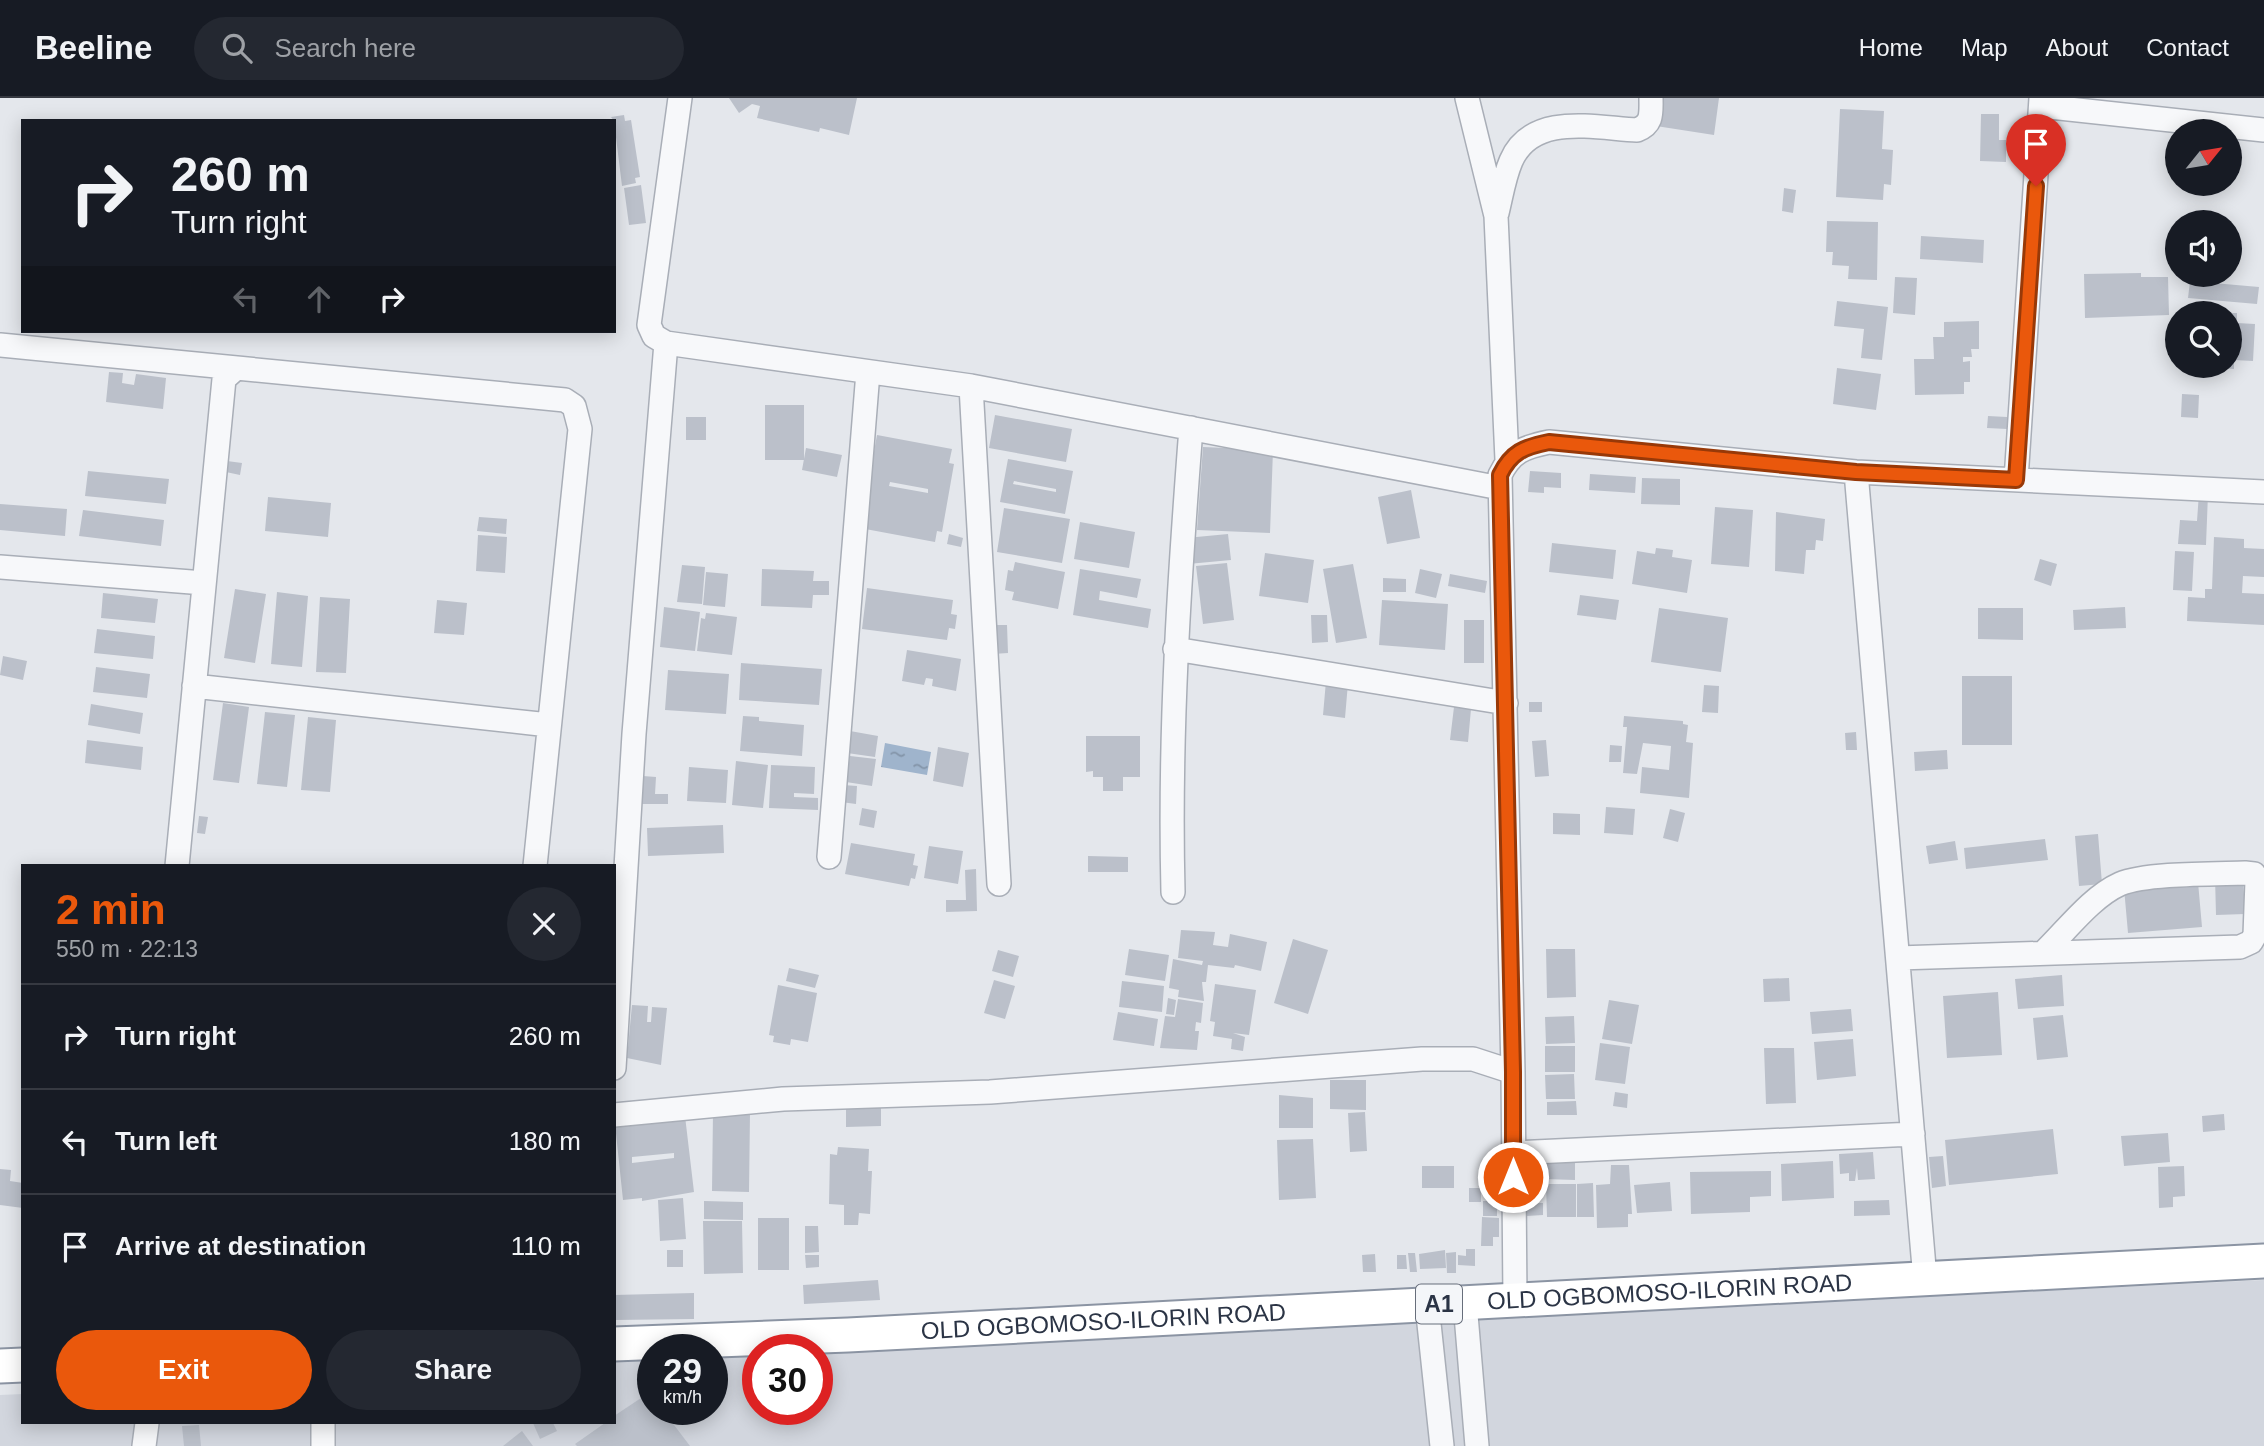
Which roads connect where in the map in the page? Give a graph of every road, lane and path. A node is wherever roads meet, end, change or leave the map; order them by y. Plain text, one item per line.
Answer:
1 (680, 98) edge
2 (1467, 98) edge
3 (1651, 98) edge
4 (2041, 102) edge
5 (2264, 130) edge
6 (1496, 216) junction
7 (666, 343) junction
8 (0, 345) edge
9 (234, 370) junction
10 (868, 372) junction
11 (971, 386) junction
12 (1191, 428) junction
13 (1507, 460) junction
14 (1856, 472) junction
15 (2016, 480) junction
16 (1500, 488) junction
17 (2264, 492) edge
18 (0, 567) edge
19 (204, 583) junction
20 (1175, 649) junction
21 (194, 686) junction
22 (1506, 703) junction
23 (549, 725) junction
24 (829, 857) dead end
25 (177, 864) edge
26 (535, 864) edge
27 (999, 884) dead end
28 (1173, 892) dead end
29 (2043, 954) junction
30 (1898, 958) junction
31 (616, 1035) edge
32 (1513, 1072) junction
33 (616, 1115) edge
34 (1913, 1134) junction
35 (1512, 1153) junction
36 (2264, 1261) edge
37 (1925, 1279) junction
38 (1515, 1300) junction
39 (1465, 1303) junction
40 (1427, 1305) junction
41 (616, 1344) edge
42 (21, 1365) edge
43 (0, 1366) edge
44 (148, 1424) edge
45 (323, 1424) edge
46 (144, 1446) edge
47 (323, 1446) edge
48 (1442, 1446) edge
49 (1477, 1446) edge

1 - 7 street
2 - 6 street
3 - 6 street
4 - 5 street
4 - 15 street
6 - 13 street
7 - 10 street
7 - 31 street
8 - 9 street
9 - 19 street
9 - 23 street
10 - 11 street
10 - 24 street
11 - 12 street
11 - 27 street
12 - 16 street
12 - 20 street
13 - 14 street
13 - 16 street
14 - 15 street
14 - 30 street
15 - 17 street
16 - 22 street
18 - 19 street
19 - 21 street
20 - 22 street
20 - 28 street
21 - 23 street
21 - 25 street
22 - 32 street
23 - 26 street
29 - 29 street
29 - 30 street
30 - 34 street
32 - 33 street
32 - 35 street
34 - 35 street
34 - 37 street
35 - 38 street
36 - 37 highway, OLD OGBOMOSO-ILORIN ROAD / A1
37 - 38 highway, OLD OGBOMOSO-ILORIN ROAD / A1
38 - 39 highway, OLD OGBOMOSO-ILORIN ROAD / A1
39 - 40 highway, OLD OGBOMOSO-ILORIN ROAD / A1
39 - 49 street
40 - 41 highway, OLD OGBOMOSO-ILORIN ROAD / A1
40 - 48 street
42 - 43 highway
44 - 46 street
45 - 47 street

